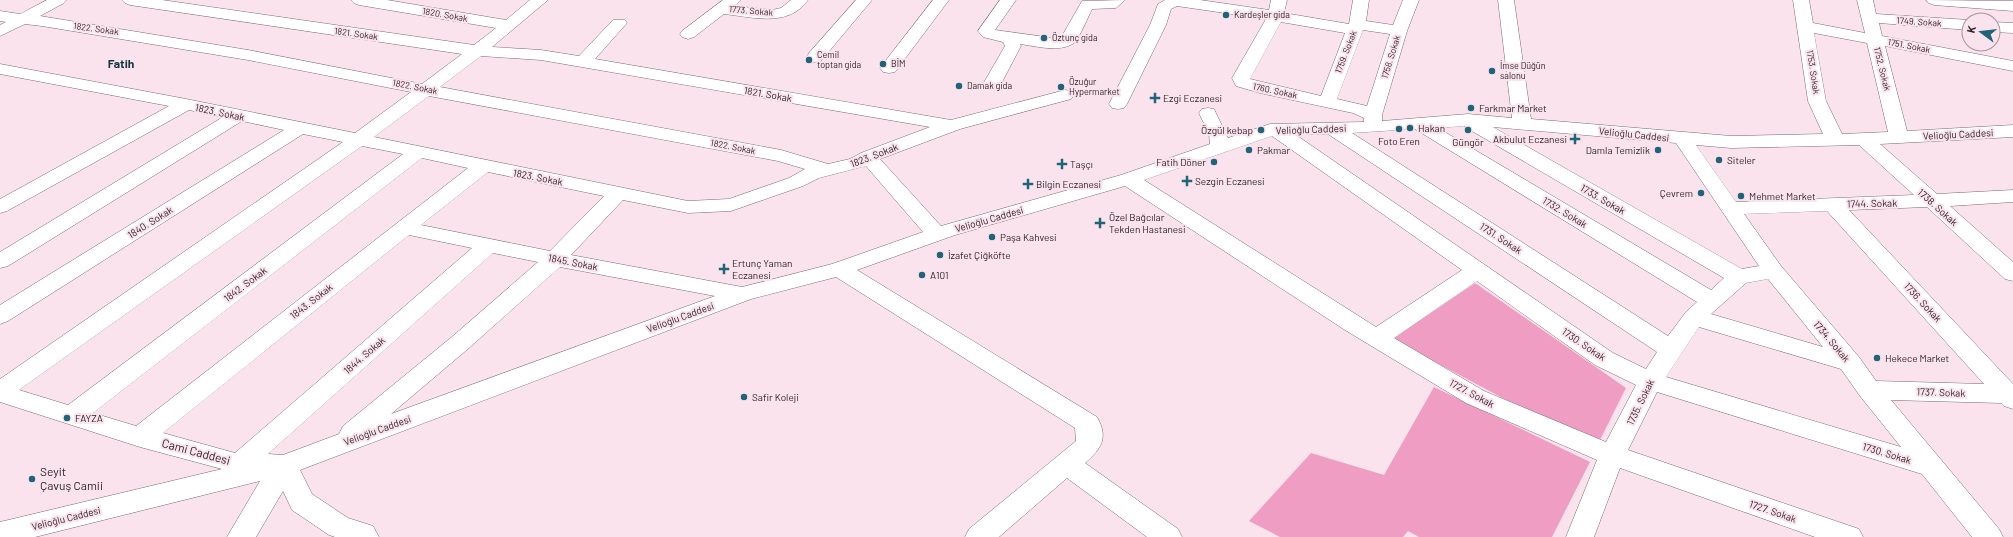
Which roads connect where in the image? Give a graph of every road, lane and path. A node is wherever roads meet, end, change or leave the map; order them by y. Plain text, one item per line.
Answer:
1 (59, 0) edge
2 (130, 0) edge
3 (358, 0) edge
4 (540, 0) edge
5 (800, 0) edge
6 (864, 0) edge
7 (941, 0) edge
8 (1008, 0) edge
9 (1118, 0) edge
10 (1361, 0) edge
11 (1411, 0) edge
12 (1506, 0) edge
13 (1801, 0) edge
14 (1865, 0) edge
15 (1934, 0) edge
16 (1189, 1) edge
17 (727, 4) edge
18 (2013, 6) edge
19 (1278, 8) edge
20 (0, 16) edge
21 (1870, 18) junction
22 (24, 19) junction
23 (619, 23) dead end
24 (1961, 24) edge
25 (507, 25) junction
26 (1805, 26) junction
27 (1356, 27) junction
28 (2001, 27) edge
29 (2013, 28) edge
30 (0, 31) edge
31 (1399, 31) junction
32 (688, 34) dead end
33 (1009, 38) junction
34 (1875, 39) junction
35 (477, 51) junction
36 (815, 57) dead end
37 (583, 62) junction
38 (2013, 66) edge
39 (889, 68) dead end
40 (0, 69) edge
41 (992, 84) dead end
42 (423, 90) junction
43 (1065, 96) dead end
44 (1327, 102) junction
45 (186, 104) junction
46 (1118, 104) dead end
47 (1208, 113) dead end
48 (237, 116) junction
49 (1468, 120) junction
50 (1373, 121) junction
51 (1417, 124) junction
52 (1522, 124) junction
53 (953, 125) junction
54 (1330, 127) junction
55 (299, 128) junction
56 (1278, 131) junction
57 (2013, 131) edge
58 (1899, 137) junction
59 (1684, 139) junction
60 (1864, 139) junction
61 (358, 140) junction
62 (1835, 140) junction
63 (1220, 147) junction
64 (418, 152) junction
65 (868, 157) junction
66 (483, 166) junction
67 (828, 170) junction
68 (1128, 179) junction
69 (618, 193) junction
70 (2013, 196) edge
71 (1933, 202) junction
72 (1832, 204) junction
73 (0, 207) edge
74 (1730, 208) junction
75 (404, 228) junction
76 (937, 235) junction
77 (489, 245) junction
78 (556, 259) junction
79 (2005, 259) edge
80 (0, 261) edge
81 (839, 269) junction
82 (1478, 270) junction
83 (1773, 271) junction
84 (2013, 274) edge
85 (1739, 277) junction
86 (743, 294) junction
87 (1713, 301) junction
88 (0, 316) edge
89 (1694, 317) junction
90 (1377, 338) junction
91 (1672, 350) junction
92 (1850, 363) junction
93 (1650, 381) junction
94 (1869, 390) junction
95 (0, 392) edge
96 (2011, 396) edge
97 (71, 416) junction
98 (140, 437) junction
99 (342, 442) junction
100 (1612, 455) junction
101 (240, 464) junction
102 (1067, 464) junction
103 (284, 465) junction
104 (1933, 467) junction
105 (329, 532) edge
106 (0, 534) edge
107 (240, 537) edge
108 (365, 537) edge
109 (980, 537) edge
110 (1168, 537) edge
111 (1580, 537) edge
112 (1849, 537) edge
113 (1989, 537) edge

1 - 22 street
2 - 35 street, 1821. Sokak
3 - 25 street, 1820. Sokak
4 - 25 street
5 - 17 street, 1773. Sokak
6 - 36 street
7 - 39 street
8 - 33 street
9 - 33 street
10 - 27 street, 1759. Sokak
11 - 31 street, 1758. Sokak
12 - 52 street
13 - 26 street, 1753. Sokak
14 - 21 street, 1752. Sokak
15 - 18 street
16 - 19 street
16 - 46 street
17 - 32 street
19 - 27 street
19 - 44 street, 1760. Sokak
20 - 22 street, 1822. Sokak
21 - 24 street, 1749. Sokak
21 - 34 street, 1752. Sokak
22 - 30 street
22 - 42 street, 1822. Sokak
23 - 37 street
25 - 35 street
26 - 34 street, 1751. Sokak
26 - 62 street, 1753. Sokak
27 - 31 street
27 - 44 street, 1759. Sokak
28 - 29 street
31 - 50 street, 1758. Sokak
33 - 41 street
34 - 38 street, 1751. Sokak
34 - 58 street, 1752. Sokak
35 - 37 street, 1821. Sokak
35 - 42 street
37 - 53 street, 1821. Sokak
40 - 45 street, 1823. Sokak
42 - 61 street
42 - 67 street, 1822. Sokak
43 - 53 street, 1823. Sokak
44 - 50 street, 1760. Sokak
45 - 48 street, 1823. Sokak
45 - 73 street
47 - 63 street
48 - 55 street, 1823. Sokak
48 - 80 street
49 - 51 street, Velioğlu Caddesi
49 - 52 street, Velioğlu Caddesi
49 - 85 street, 1733. Sokak
50 - 51 street, Velioğlu Caddesi
50 - 54 street, Velioğlu Caddesi
51 - 87 street, 1732. Sokak
52 - 59 street, Velioğlu Caddesi
53 - 65 street, 1823. Sokak
54 - 56 street, Velioğlu Caddesi
54 - 91 street, 1731. Sokak
55 - 61 street, 1823. Sokak
55 - 88 street, 1840. Sokak
56 - 63 street, Velioğlu Caddesi
56 - 82 street, 1730. Sokak
57 - 58 street, Velioğlu Caddesi
58 - 60 street, Velioğlu Caddesi
59 - 62 street, Velioğlu Caddesi
59 - 74 street, 1734. Sokak
60 - 62 street, Velioğlu Caddesi
60 - 71 street, 1738. Sokak
61 - 64 street, 1823. Sokak
61 - 95 street
63 - 68 street, Velioğlu Caddesi
64 - 66 street, 1823. Sokak
64 - 97 street, 1842. Sokak
65 - 67 street, 1823. Sokak
65 - 76 street
66 - 69 street, 1823. Sokak
66 - 75 street, 1843. Sokak
67 - 69 street, 1823. Sokak
68 - 76 street, Velioğlu Caddesi
68 - 90 street, 1727. Sokak
69 - 78 street
70 - 71 street, 1744. Sokak
71 - 72 street, 1744. Sokak
71 - 79 street, 1738. Sokak
72 - 74 street, 1744. Sokak
72 - 96 street, 1736. Sokak
74 - 83 street, 1734. Sokak
75 - 77 street, 1845. Sokak
75 - 98 street, 1843. Sokak
76 - 81 street, Velioğlu Caddesi
77 - 78 street, 1845. Sokak
77 - 101 street, 1844. Sokak
78 - 86 street, 1845. Sokak
78 - 99 street
79 - 84 street, 1738. Sokak
81 - 86 street, Velioğlu Caddesi
81 - 102 street
82 - 90 street
82 - 93 street, 1730. Sokak
83 - 85 street
83 - 92 street, 1734. Sokak
85 - 87 street, 1735. Sokak
86 - 99 street, Velioğlu Caddesi
87 - 89 street, 1735. Sokak
89 - 91 street, 1735. Sokak
89 - 92 street
90 - 100 street, 1727. Sokak
91 - 93 street, 1735. Sokak
92 - 94 street, 1734. Sokak
93 - 100 street, 1735. Sokak
93 - 104 street, 1730. Sokak
94 - 96 street, 1737. Sokak
94 - 104 street, 1734. Sokak
95 - 97 street, Cami Caddesi
97 - 98 street, Cami Caddesi
98 - 101 street, Cami Caddesi
99 - 103 street, Velioğlu Caddesi
100 - 111 street, 1735. Sokak
100 - 112 street, 1727. Sokak
101 - 103 street, Cami Caddesi
102 - 109 street
102 - 110 street
103 - 105 street
103 - 106 street, Velioğlu Caddesi
103 - 107 street
104 - 113 street, 1734. Sokak
105 - 108 street

